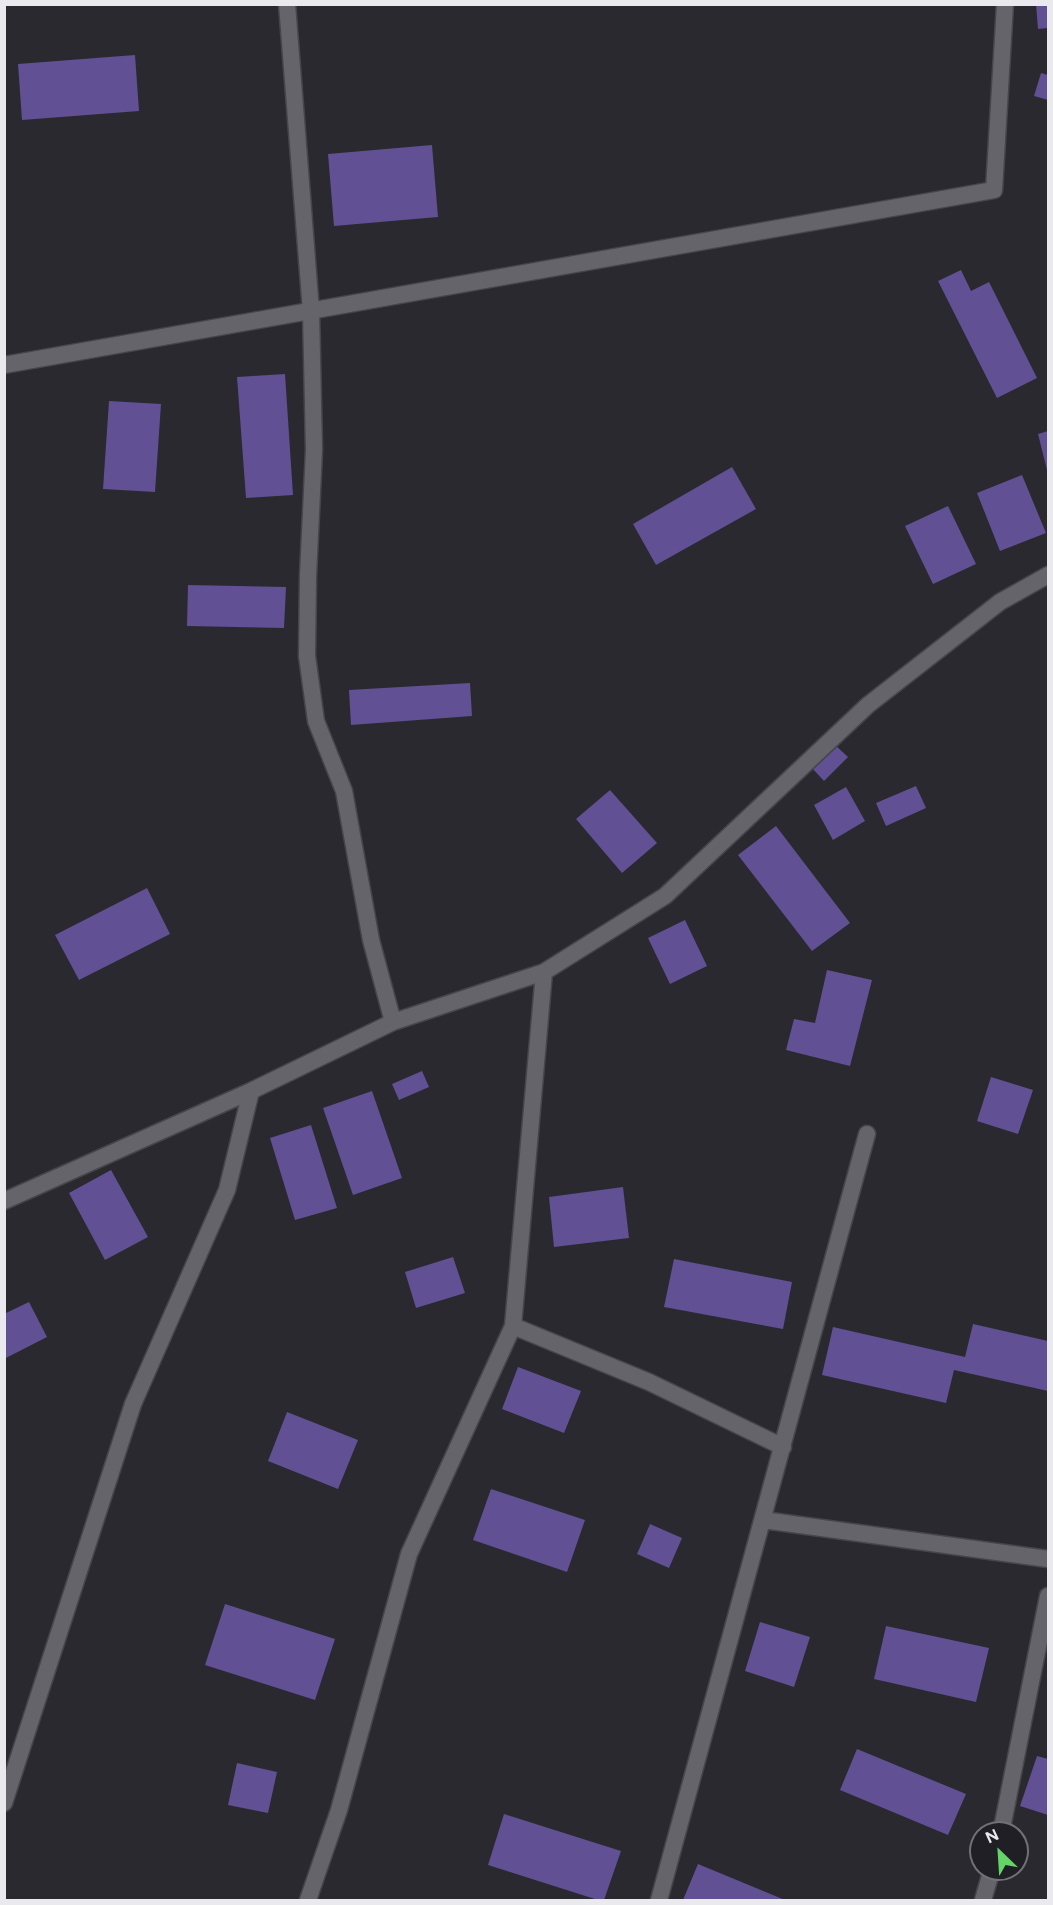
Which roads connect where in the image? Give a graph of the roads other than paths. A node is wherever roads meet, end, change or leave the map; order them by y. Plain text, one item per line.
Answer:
1 (287, 4) edge
2 (1005, 4) edge
3 (311, 311) junction
4 (4, 359) edge
5 (5, 365) edge
6 (1048, 575) edge
7 (544, 972) junction
8 (393, 1022) junction
9 (251, 1091) junction
10 (867, 1134) dead end
11 (4, 1201) edge
12 (513, 1326) junction
13 (783, 1447) junction
14 (763, 1520) junction
15 (1048, 1559) edge
16 (1048, 1596) edge
17 (4, 1803) edge
18 (1003, 1821) edge
19 (989, 1881) edge
20 (308, 1900) edge
21 (659, 1900) edge
22 (983, 1900) edge

1 - 3 street
2 - 3 street
3 - 5 street
3 - 8 street
4 - 5 street
6 - 7 street
7 - 8 street
7 - 12 street
8 - 9 street
9 - 11 street
9 - 17 street
10 - 13 street
12 - 13 street
12 - 20 street
13 - 14 street
14 - 15 street
14 - 21 street
16 - 18 street
19 - 22 street

